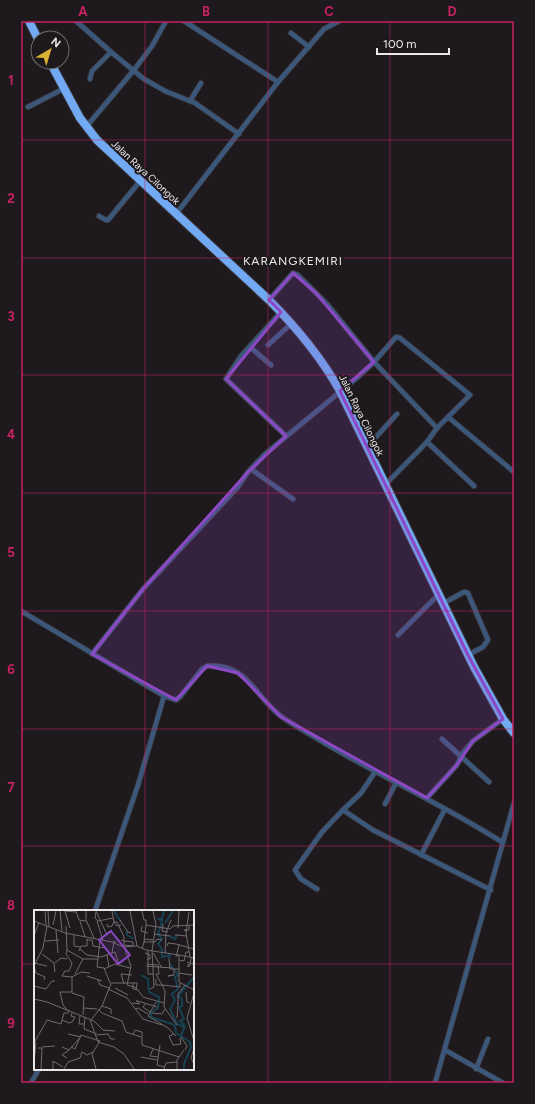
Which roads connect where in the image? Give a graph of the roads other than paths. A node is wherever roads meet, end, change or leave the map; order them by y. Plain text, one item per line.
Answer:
1 (29, 21) edge
2 (76, 21) edge
3 (166, 21) edge
4 (184, 21) edge
5 (340, 21) edge
6 (329, 23) edge
7 (34, 30) edge
8 (291, 33) dead end
9 (309, 48) junction
10 (111, 52) junction
11 (54, 70) edge
12 (134, 70) junction
13 (90, 79) dead end
14 (278, 82) junction
15 (200, 83) dead end
16 (63, 89) junction
17 (190, 101) junction
18 (28, 107) dead end
19 (86, 127) junction
20 (239, 134) junction
21 (140, 180) junction
22 (176, 214) junction
23 (99, 216) dead end
24 (269, 300) junction
25 (281, 312) junction
26 (292, 323) junction
27 (268, 344) dead end
28 (250, 347) junction
29 (374, 362) junction
30 (271, 365) dead end
31 (340, 391) junction
32 (397, 414) dead end
33 (448, 417) junction
34 (437, 428) junction
35 (286, 436) junction
36 (427, 442) junction
37 (367, 448) junction
38 (251, 469) junction
39 (514, 472) edge
40 (385, 486) junction
41 (474, 486) dead end
42 (293, 499) dead end
43 (438, 596) junction
44 (442, 604) junction
45 (21, 611) edge
46 (398, 635) dead end
47 (92, 654) junction
48 (468, 656) junction
49 (164, 696) junction
50 (504, 719) junction
51 (514, 733) edge
52 (442, 739) dead end
53 (461, 757) junction
54 (375, 772) junction
55 (489, 782) dead end
56 (396, 783) junction
57 (427, 798) junction
58 (514, 803) edge
59 (385, 804) dead end
60 (445, 809) junction
61 (343, 810) junction
62 (502, 842) junction
63 (421, 855) junction
64 (317, 889) dead end
65 (491, 890) junction
66 (95, 910) edge
67 (488, 1039) dead end
68 (445, 1050) junction
69 (476, 1069) junction
70 (38, 1070) edge
71 (32, 1083) edge
72 (435, 1083) edge
73 (503, 1083) edge

1 - 7 highway
2 - 10 street
3 - 12 street
4 - 14 street
5 - 6 street
6 - 9 street
8 - 9 street
9 - 14 street
10 - 12 street
10 - 13 street
11 - 16 highway, Jalan Raya Cilongok
12 - 17 street
12 - 19 street
14 - 20 street
15 - 17 street
16 - 18 street
16 - 19 highway, Jalan Raya Cilongok
17 - 20 street
19 - 21 highway, Jalan Raya Cilongok
20 - 22 street
21 - 22 highway, Jalan Raya Cilongok
21 - 23 street
22 - 24 highway, Jalan Raya Cilongok
24 - 25 highway, Jalan Raya Cilongok
24 - 29 street
25 - 26 highway, Jalan Raya Cilongok
25 - 28 street
26 - 27 street
26 - 31 highway, Jalan Raya Cilongok
28 - 30 street
28 - 35 street
29 - 31 street
29 - 33 street
29 - 34 street
31 - 35 street
31 - 37 highway, Jalan Raya Cilongok
32 - 37 street
33 - 34 street
33 - 39 street
34 - 36 street
35 - 38 street
36 - 40 street
36 - 41 street
37 - 40 highway, Jalan Raya Cilongok
38 - 42 street
38 - 47 street
40 - 43 highway, Jalan Raya Cilongok
43 - 44 highway, Jalan Raya Cilongok
43 - 46 street
44 - 48 highway, Jalan Raya Cilongok
44 - 48 street
45 - 47 street
47 - 49 street
48 - 50 highway, Jalan Raya Cilongok
49 - 54 street
49 - 66 street
50 - 51 highway, Jalan Raya Cilongok
50 - 53 street
52 - 53 street
53 - 55 street
53 - 57 street
54 - 56 street
54 - 61 street
56 - 57 street
56 - 59 street
57 - 60 street
58 - 62 street
60 - 62 street
60 - 63 street
61 - 63 street
61 - 64 street
62 - 65 street
63 - 65 street
65 - 68 street
67 - 69 street
68 - 69 street
68 - 72 street
69 - 73 street
70 - 71 street

